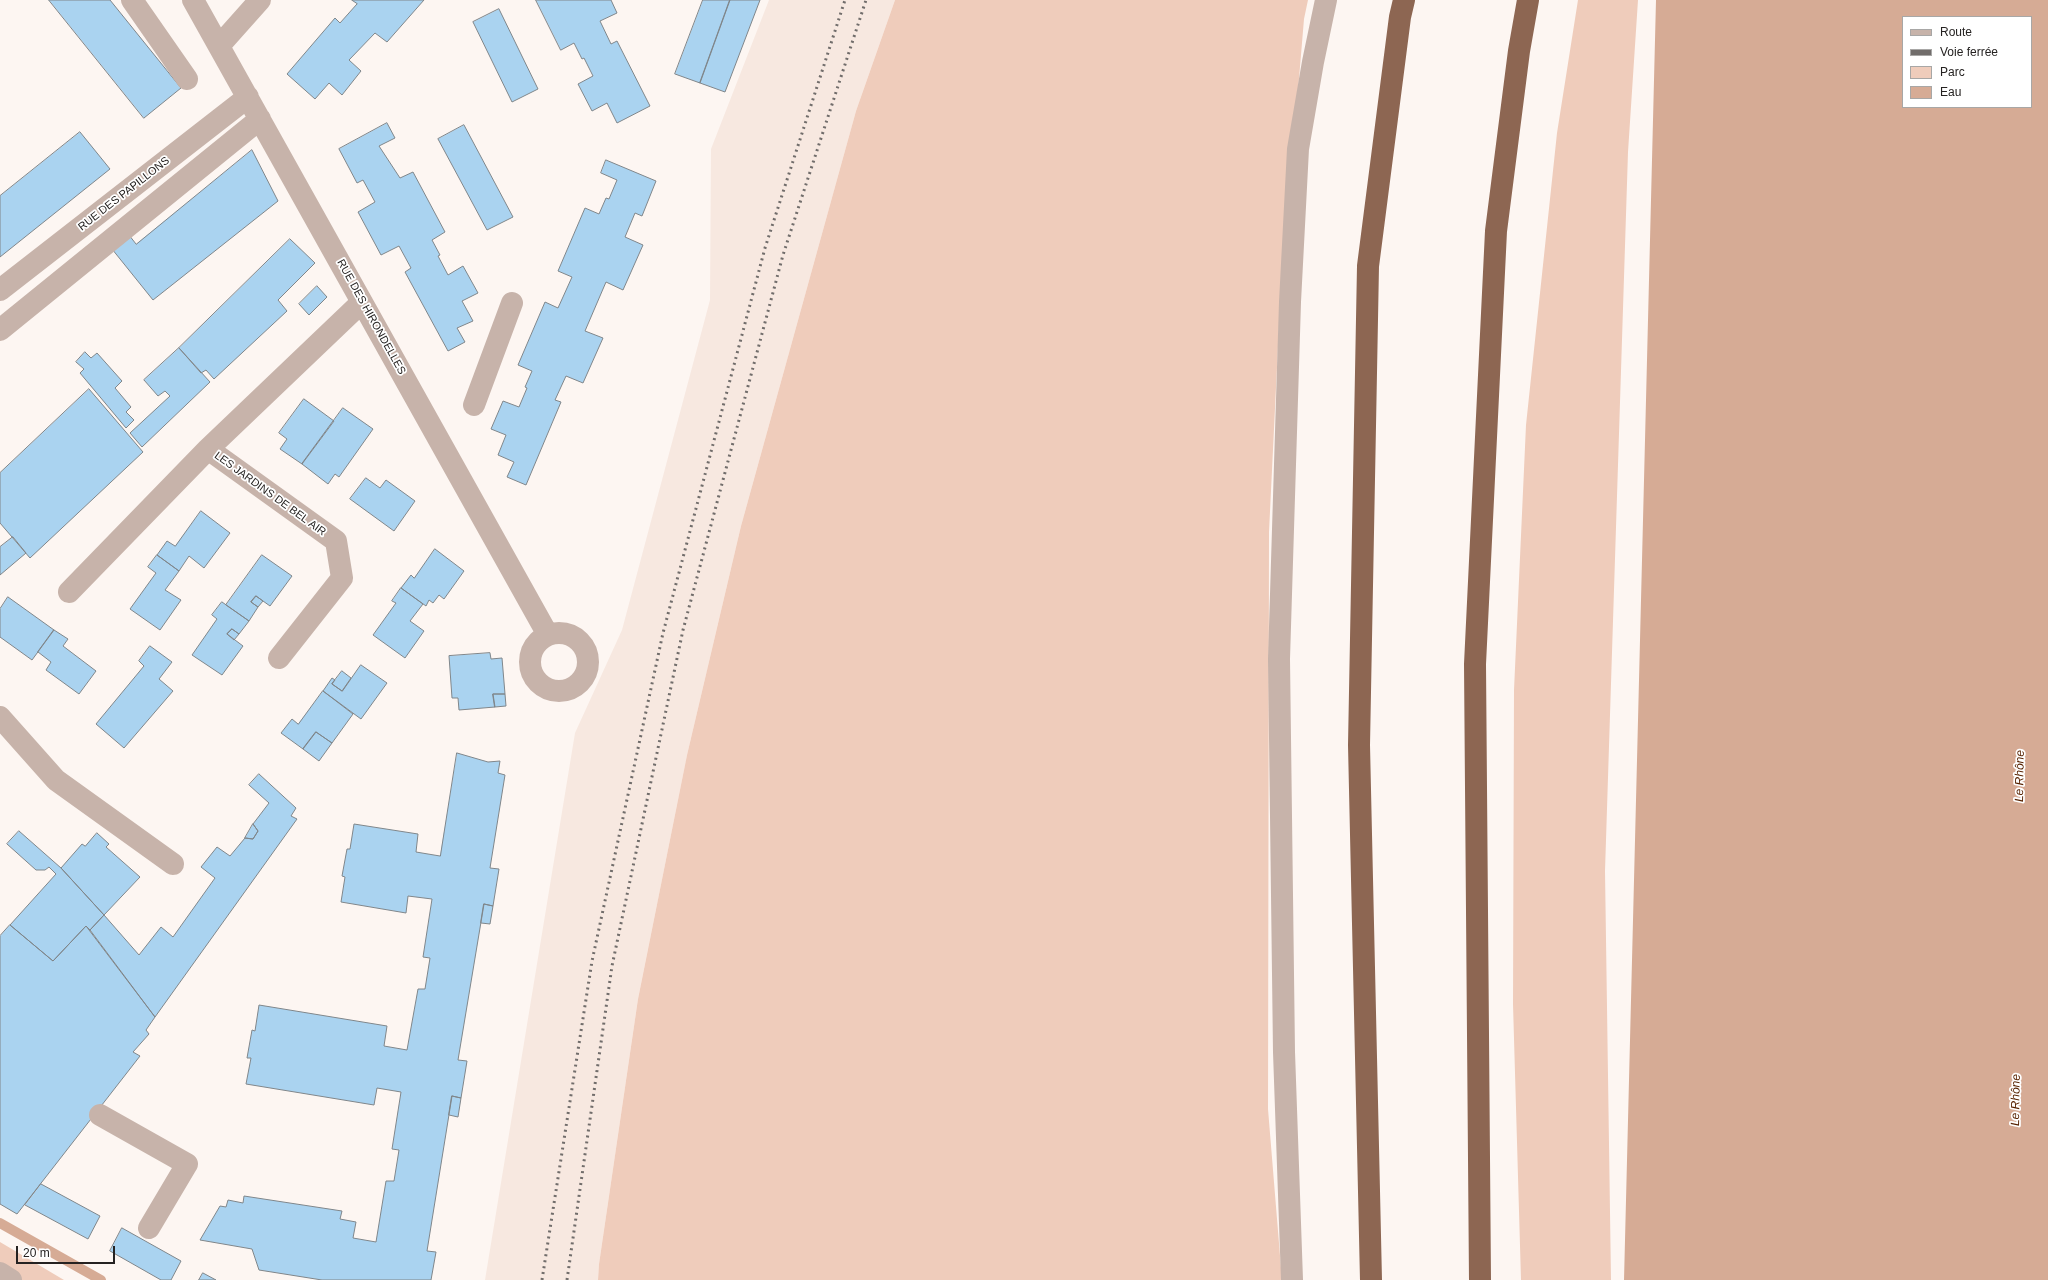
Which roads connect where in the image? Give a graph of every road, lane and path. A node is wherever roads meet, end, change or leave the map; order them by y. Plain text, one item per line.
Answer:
1 (132, 0) edge
2 (193, 0) edge
3 (260, 0) edge
4 (1326, 0) edge
5 (1404, 0) edge
6 (1528, 0) edge
7 (219, 46) junction
8 (187, 79) dead end
9 (248, 97) junction
10 (260, 119) junction
11 (0, 290) edge
12 (362, 302) junction
13 (512, 303) dead end
14 (0, 330) edge
15 (474, 405) dead end
16 (208, 449) junction
17 (69, 592) dead end
18 (548, 635) dead end
19 (279, 658) dead end
20 (0, 716) edge
21 (173, 864) dead end
22 (100, 1115) dead end
23 (149, 1228) dead end
24 (0, 1273) edge
25 (11, 1280) edge
26 (1292, 1280) edge
27 (1371, 1280) edge
28 (1480, 1280) edge

1 - 8 street
2 - 7 street, RUE DES HIRONDELLES
3 - 7 street
4 - 26 street
5 - 27 highway
6 - 28 highway
7 - 9 street, RUE DES HIRONDELLES
9 - 10 street, RUE DES HIRONDELLES
9 - 11 street, RUE DES PAPILLONS
10 - 12 street, RUE DES HIRONDELLES
10 - 14 street
12 - 16 street, LES JARDINS DE BEL AIR
12 - 18 street, RUE DES HIRONDELLES
13 - 15 street
16 - 17 street, LES JARDINS DE BEL AIR
16 - 19 street, LES JARDINS DE BEL AIR
20 - 21 street
22 - 23 street
24 - 25 street

